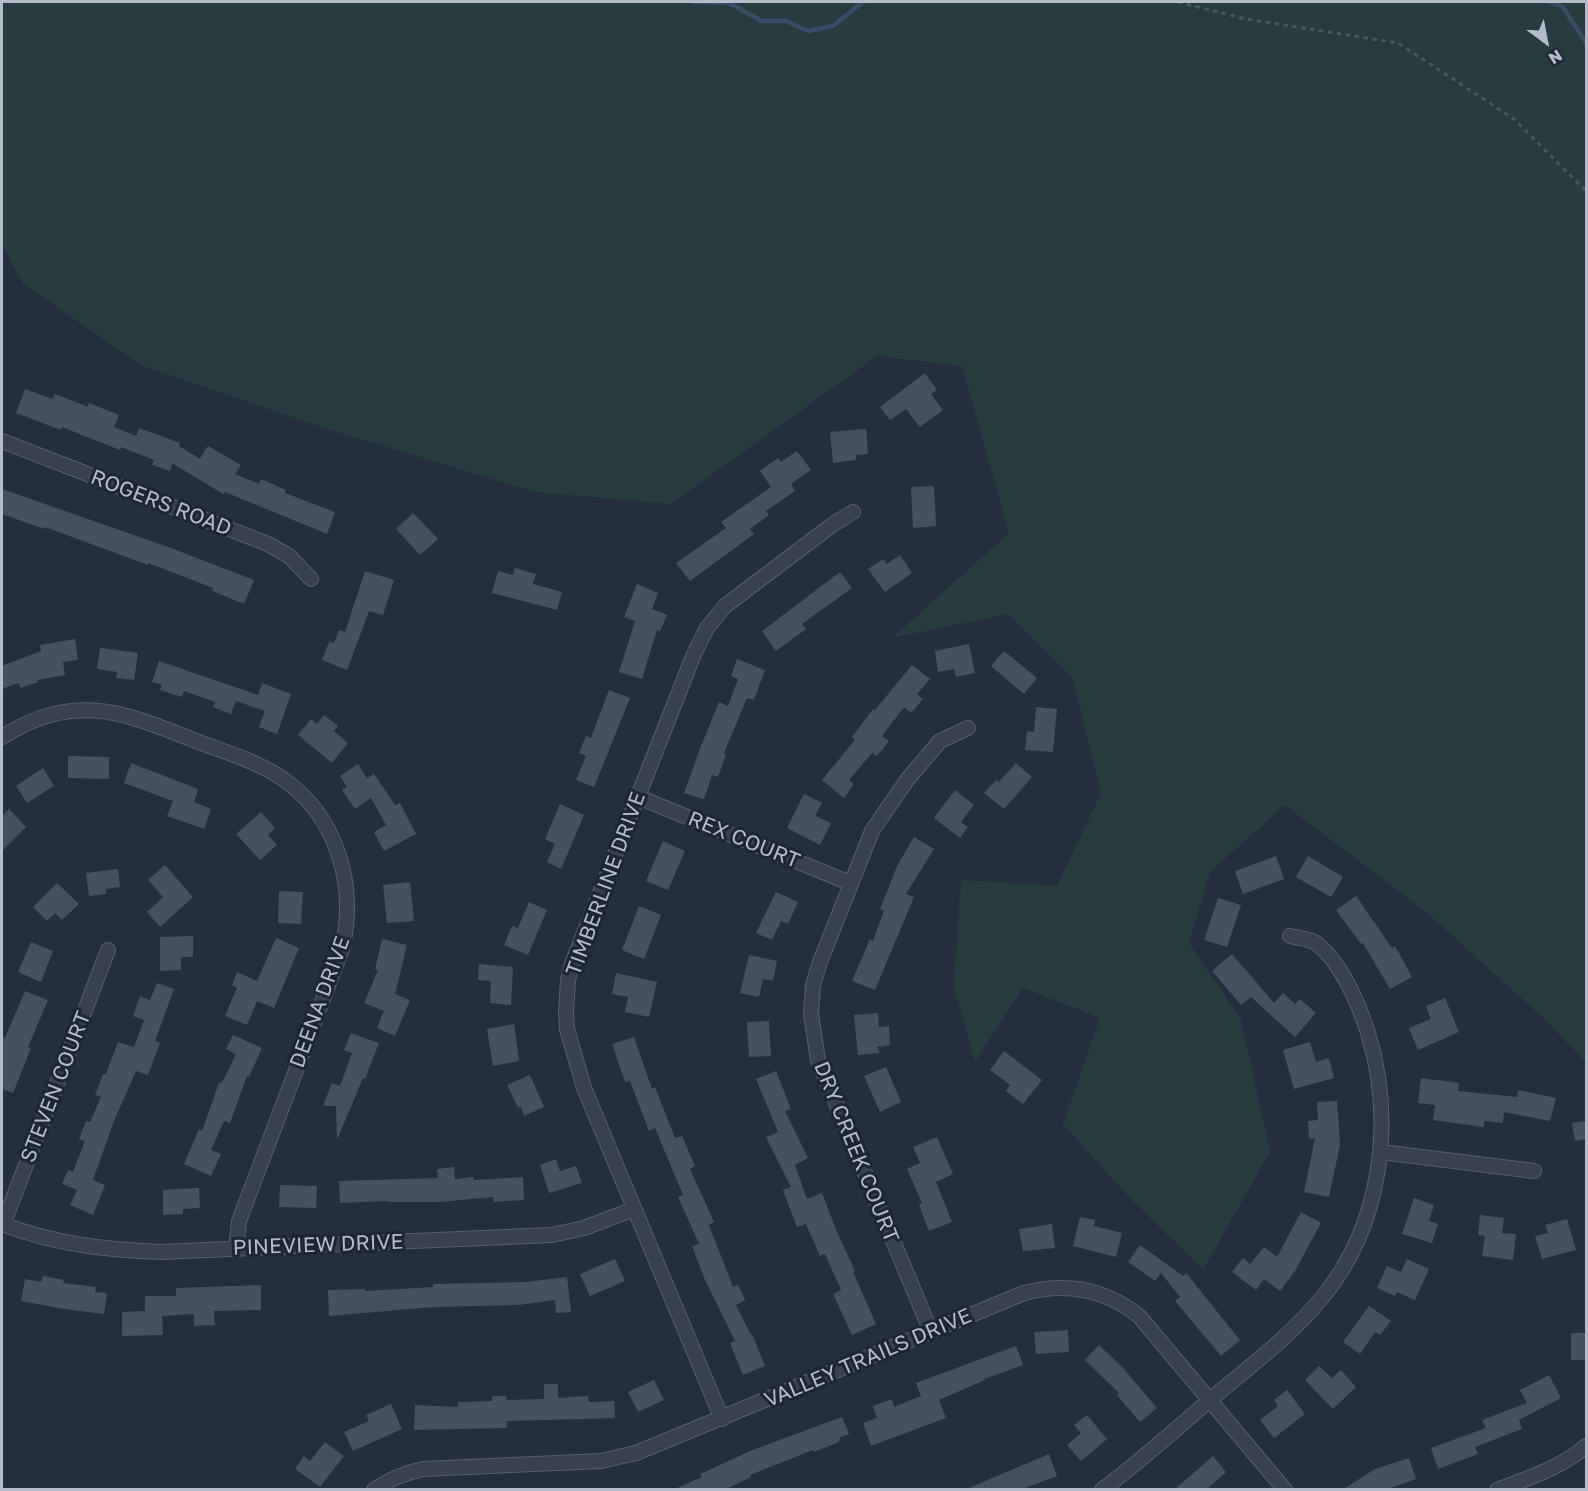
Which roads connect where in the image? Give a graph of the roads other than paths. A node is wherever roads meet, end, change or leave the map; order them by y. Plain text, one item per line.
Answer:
1 (2, 441) edge
2 (853, 512) dead end
3 (311, 579) dead end
4 (968, 728) dead end
5 (2, 737) edge
6 (638, 797) junction
7 (850, 883) junction
8 (1290, 936) dead end
9 (108, 950) dead end
10 (1381, 1152) junction
11 (1534, 1171) dead end
12 (634, 1209) junction
13 (2, 1224) edge
14 (236, 1248) junction
15 (931, 1332) junction
16 (1210, 1400) junction
17 (722, 1419) junction
18 (1587, 1446) edge
19 (374, 1490) edge
20 (1102, 1490) edge
21 (1285, 1490) edge
22 (1497, 1490) edge

1 - 3 street, ROGERS ROAD
2 - 6 street, TIMBERLINE DRIVE
4 - 7 street, DRY CREEK COURT
5 - 14 street, DEENA DRIVE
6 - 7 street, REX COURT
6 - 12 street, TIMBERLINE DRIVE
7 - 15 street, DRY CREEK COURT
8 - 10 street
9 - 13 street, STEVEN COURT
10 - 11 street
10 - 16 street
12 - 14 street, PINEVIEW DRIVE
12 - 17 street, TIMBERLINE DRIVE
13 - 14 street, PINEVIEW DRIVE
15 - 16 street, VALLEY TRAILS DRIVE
15 - 17 street, VALLEY TRAILS DRIVE
16 - 20 street
16 - 21 street, VALLEY TRAILS DRIVE
17 - 19 street, VALLEY TRAILS DRIVE
18 - 22 street

